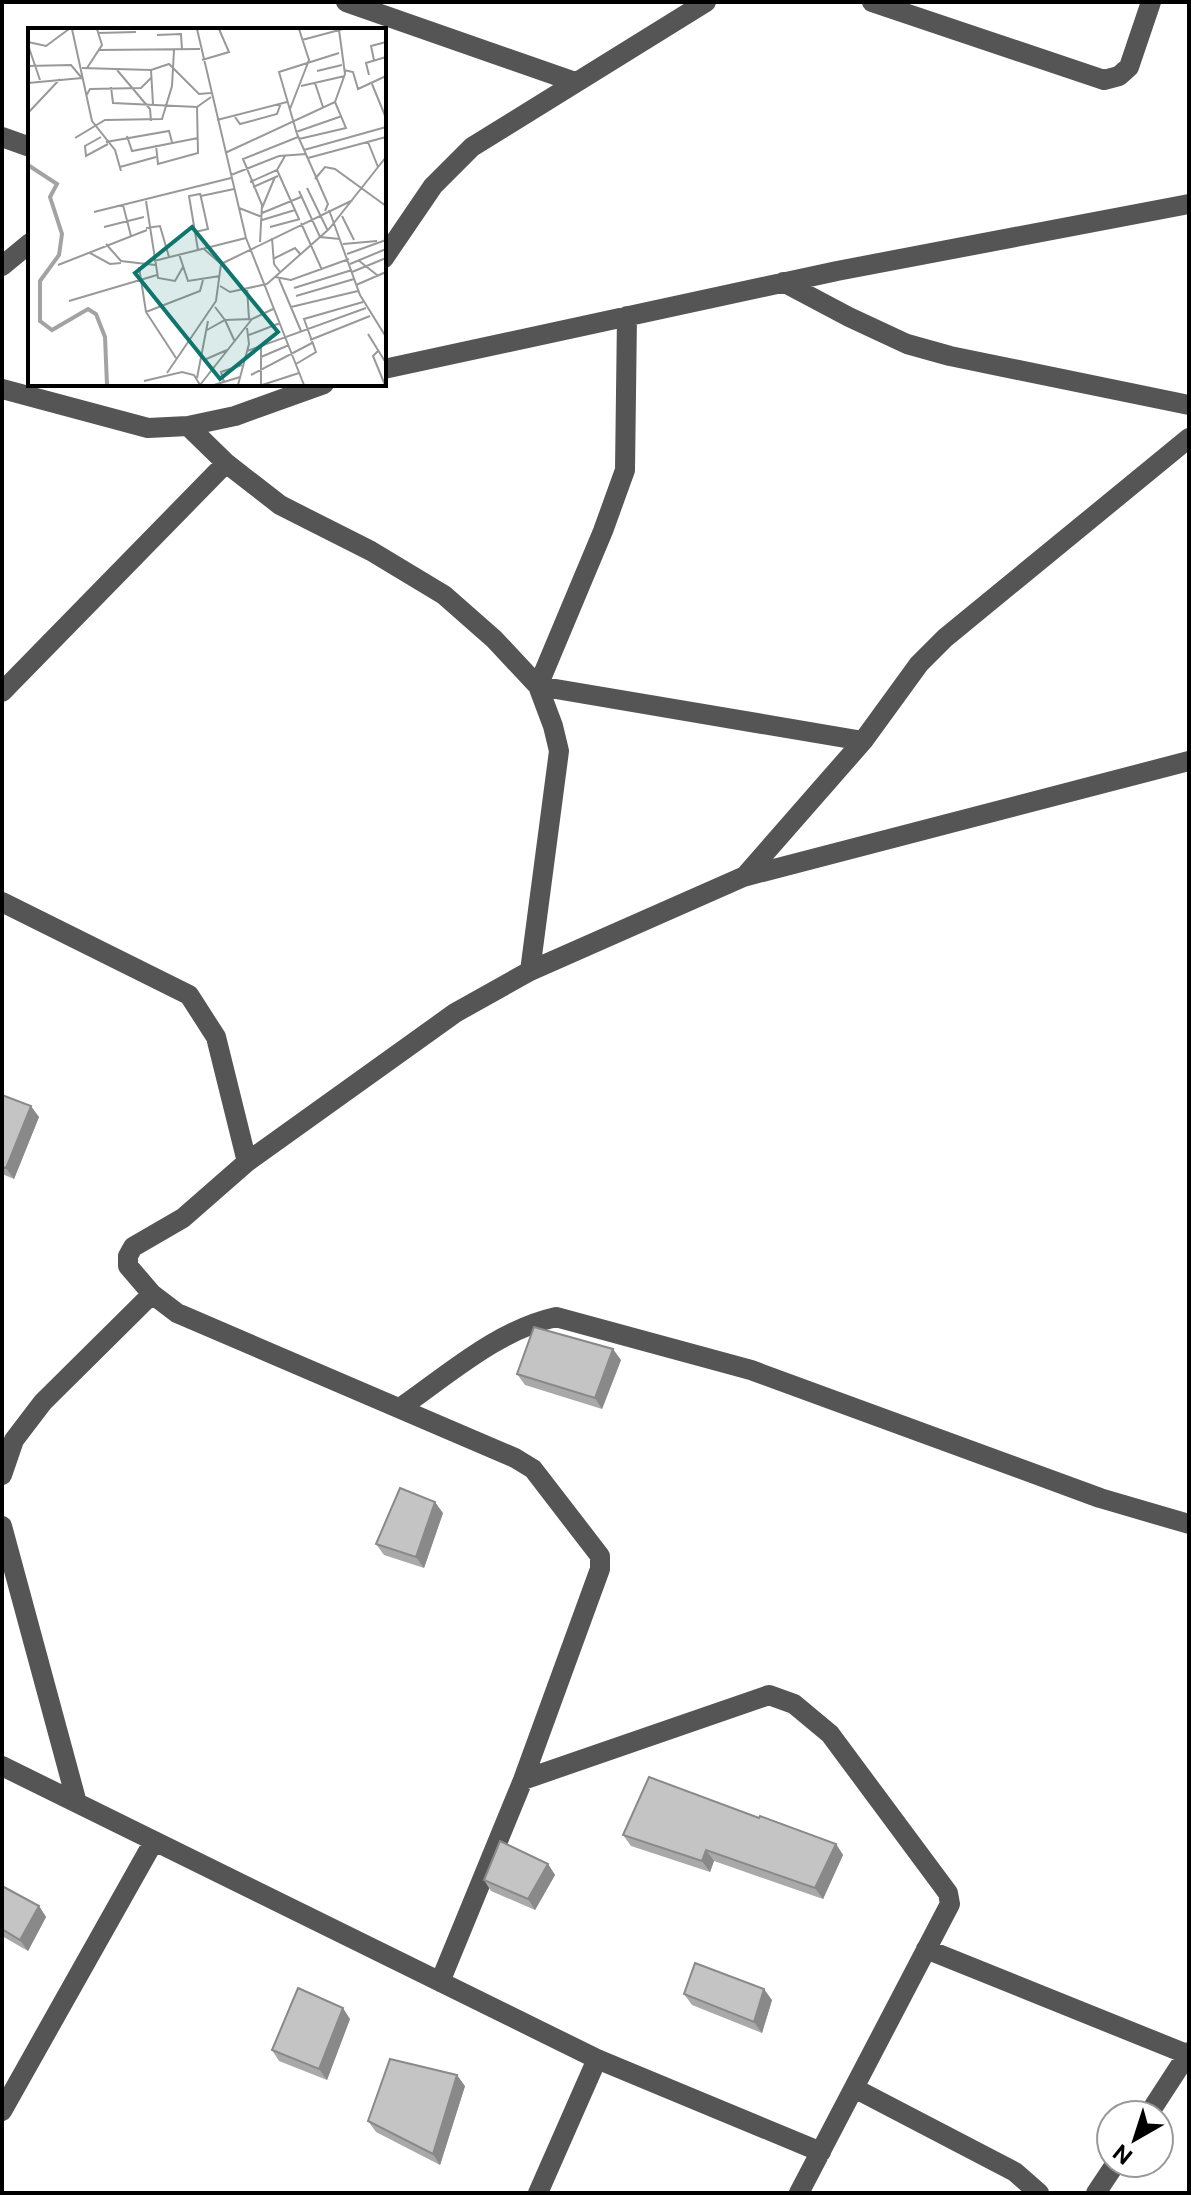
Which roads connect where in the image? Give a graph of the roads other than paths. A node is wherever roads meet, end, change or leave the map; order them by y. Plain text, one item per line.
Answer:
1 (346, 2) edge
2 (706, 2) edge
3 (872, 2) edge
4 (1151, 2) edge
5 (575, 82) junction
6 (2, 137) edge
7 (28, 146) edge
8 (1189, 204) edge
9 (28, 245) edge
10 (386, 255) edge
11 (2, 266) edge
12 (783, 282) junction
13 (627, 316) junction
14 (386, 369) edge
15 (318, 386) edge
16 (2, 389) edge
17 (1189, 405) edge
18 (188, 426) junction
19 (1189, 438) edge
20 (226, 463) junction
21 (538, 686) junction
22 (2, 692) edge
23 (863, 741) junction
24 (1189, 761) edge
25 (743, 877) junction
26 (2, 902) edge
27 (530, 971) junction
28 (247, 1162) junction
29 (152, 1294) junction
30 (400, 1408) junction
31 (8, 1437) edge
32 (2, 1475) edge
33 (1189, 1524) edge
34 (2, 1526) edge
35 (2, 1766) edge
36 (523, 1780) junction
37 (77, 1803) junction
38 (154, 1841) junction
39 (926, 1949) junction
40 (440, 1982) junction
41 (1189, 2054) edge
42 (597, 2059) junction
43 (854, 2088) junction
44 (1159, 2099) edge
45 (4, 2102) edge
46 (821, 2152) junction
47 (538, 2193) edge
48 (799, 2193) edge
49 (1039, 2193) edge

1 - 5 street
2 - 5 street
3 - 4 street
5 - 10 street
6 - 7 street
8 - 12 street
9 - 11 street
12 - 13 street
12 - 17 street
13 - 14 street
13 - 21 street
15 - 18 street
16 - 18 street
18 - 20 street
19 - 23 street
20 - 21 street
20 - 22 street
21 - 23 street
21 - 27 street
23 - 25 street
24 - 25 street
25 - 27 street
26 - 28 street
27 - 28 street
28 - 29 street
29 - 30 street
29 - 31 street
30 - 33 street
30 - 36 street
31 - 32 street
34 - 37 street
35 - 37 street
36 - 39 street
36 - 40 street
37 - 38 street
38 - 40 street
38 - 45 street
39 - 41 street
39 - 43 street
40 - 42 street
41 - 44 street
42 - 46 street
42 - 47 street
43 - 46 street
43 - 49 street
46 - 48 street

